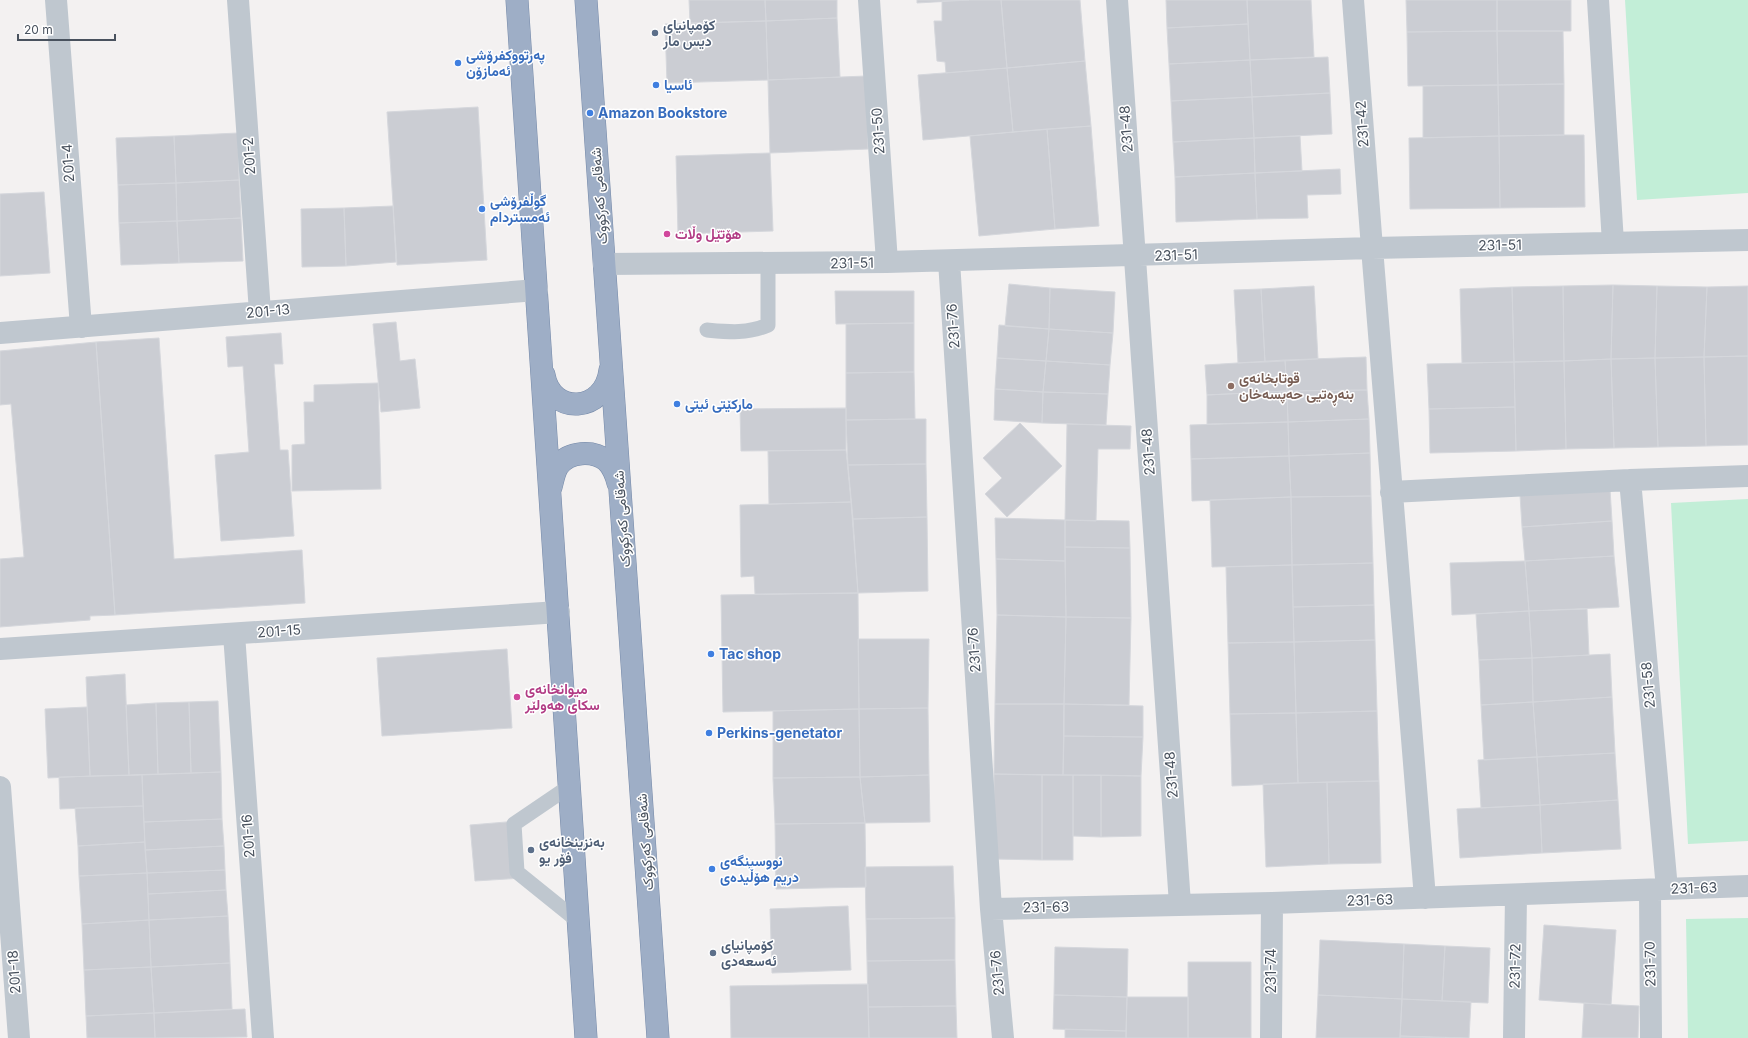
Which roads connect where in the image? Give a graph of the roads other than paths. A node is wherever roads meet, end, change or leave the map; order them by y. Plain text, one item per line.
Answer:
1 (56, 0) edge
2 (238, 0) edge
3 (517, 0) edge
4 (586, 0) edge
5 (869, 0) edge
6 (1116, 0) edge
7 (1353, 0) edge
8 (1598, 0) edge
9 (1748, 240) edge
10 (1613, 243) junction
11 (1372, 248) junction
12 (1135, 256) junction
13 (949, 261) junction
14 (887, 262) junction
15 (604, 264) junction
16 (768, 264) junction
17 (536, 290) junction
18 (260, 312) junction
19 (81, 327) junction
20 (707, 330) dead end
21 (0, 333) edge
22 (611, 361) junction
23 (543, 373) junction
24 (1748, 476) edge
25 (1630, 480) junction
26 (620, 486) junction
27 (550, 492) junction
28 (1391, 492) junction
29 (559, 612) junction
30 (234, 634) junction
31 (0, 649) edge
32 (570, 786) junction
33 (0, 787) edge
34 (1748, 886) edge
35 (1658, 890) junction
36 (1516, 895) junction
37 (1425, 898) junction
38 (1272, 903) junction
39 (1180, 904) junction
40 (991, 909) junction
41 (579, 922) junction
42 (19, 1038) edge
43 (263, 1038) edge
44 (586, 1038) edge
45 (658, 1038) edge
46 (1003, 1038) edge
47 (1271, 1038) edge
48 (1514, 1038) edge
49 (1651, 1038) edge

1 - 19 street, 201-4
2 - 18 street, 201-2
3 - 17 highway
4 - 15 highway, شەقامی کەرکووک
5 - 14 street, 231-50
6 - 12 street, 231-48
7 - 11 street, 231-42
8 - 10 street
9 - 10 street, 231-51
10 - 11 street, 231-51
11 - 12 street, 231-51
11 - 28 street, 231-42
12 - 13 street, 231-51
12 - 39 street, 231-48
13 - 14 street, 231-51
13 - 40 street, 231-76
14 - 16 street, 231-51
15 - 16 street, 231-51
15 - 22 highway, شەقامی کەرکووک
16 - 20 lane
17 - 18 street, 201-13
17 - 23 highway
18 - 19 street, 201-13
19 - 21 street, 201-13
22 - 23 highway
22 - 26 highway, شەقامی کەرکووک
23 - 27 highway
24 - 25 street
25 - 28 street
25 - 35 street, 231-58
26 - 27 highway
26 - 45 highway, شەقامی کەرکووک
27 - 29 highway
28 - 37 street, 231-42
29 - 30 street, 201-15
29 - 32 highway
30 - 31 street, 201-15
30 - 43 street, 201-16
32 - 41 highway
32 - 41 lane
33 - 42 street, 201-18
34 - 35 street, 231-63
35 - 36 street, 231-63
35 - 49 street, 231-70
36 - 37 street, 231-63
36 - 48 street, 231-72
37 - 38 street, 231-63
38 - 39 street, 231-63
38 - 47 street, 231-74
39 - 40 street, 231-63
40 - 46 street, 231-76
41 - 44 highway

